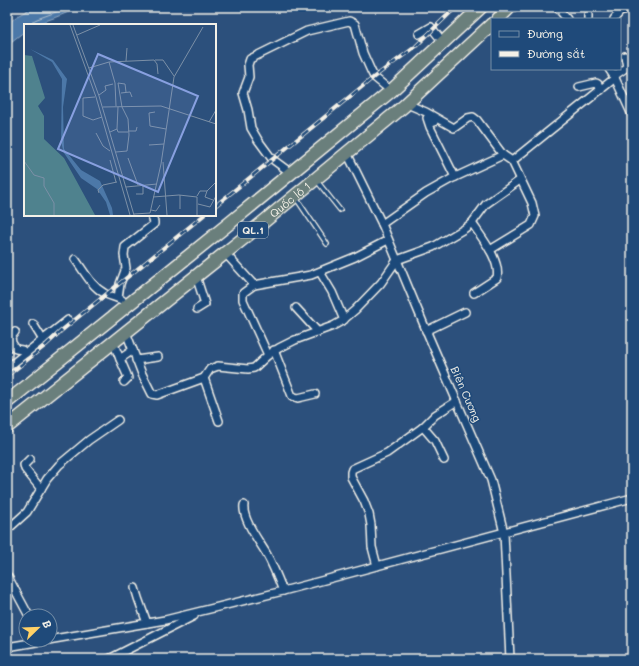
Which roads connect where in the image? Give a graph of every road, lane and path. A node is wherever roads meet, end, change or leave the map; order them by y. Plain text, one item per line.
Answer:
1 (481, 7) edge
2 (510, 7) edge
3 (558, 7) edge
4 (627, 10) dead end
5 (491, 18) edge
6 (499, 18) edge
7 (566, 18) edge
8 (615, 18) edge
9 (491, 25) edge
10 (418, 34) dead end
11 (443, 42) junction
12 (625, 56) dead end
13 (610, 70) edge
14 (614, 77) junction
15 (579, 87) dead end
16 (601, 90) junction
17 (391, 91) junction
18 (406, 104) junction
19 (632, 115) edge
20 (448, 130) dead end
21 (347, 153) junction
22 (503, 155) junction
23 (512, 161) junction
24 (291, 173) junction
25 (455, 177) junction
26 (315, 179) junction
27 (520, 180) junction
28 (295, 196) junction
29 (340, 210) dead end
30 (151, 216) edge
31 (472, 223) junction
32 (382, 224) junction
33 (388, 240) junction
34 (327, 244) dead end
35 (490, 250) junction
36 (225, 253) junction
37 (76, 259) dead end
38 (397, 260) junction
39 (320, 272) junction
40 (196, 276) junction
41 (254, 285) junction
42 (474, 293) dead end
43 (118, 298) junction
44 (129, 304) junction
45 (296, 308) dead end
46 (197, 309) dead end
47 (465, 312) dead end
48 (68, 320) dead end
49 (344, 320) junction
50 (33, 324) dead end
51 (426, 331) junction
52 (16, 332) dead end
53 (126, 332) junction
54 (318, 332) junction
55 (43, 340) junction
56 (113, 342) junction
57 (133, 350) junction
58 (274, 350) junction
59 (26, 353) junction
60 (268, 355) junction
61 (158, 357) dead end
62 (120, 359) junction
63 (136, 360) junction
64 (8, 366) edge
65 (204, 378) junction
66 (124, 382) dead end
67 (315, 394) dead end
68 (456, 401) junction
69 (7, 402) edge
70 (118, 420) dead end
71 (218, 421) dead end
72 (7, 427) edge
73 (423, 427) junction
74 (30, 459) dead end
75 (444, 460) dead end
76 (41, 489) junction
77 (632, 498) edge
78 (244, 505) dead end
79 (7, 530) edge
80 (504, 532) junction
81 (377, 566) junction
82 (7, 575) edge
83 (136, 588) dead end
84 (283, 590) junction
85 (25, 608) edge
86 (207, 610) junction
87 (147, 623) junction
88 (58, 638) edge
89 (18, 645) edge
90 (7, 647) edge
91 (109, 659) edge
92 (510, 659) edge

1 - 5 highway
1 - 11 highway, Quốc lộ 1 / QL.1
2 - 6 highway
3 - 7 street
4 - 8 street
9 - 18 highway, Quốc lộ 1 / QL.1
10 - 11 street
11 - 17 highway, Quốc lộ 1 / QL.1
12 - 14 street
13 - 14 street
14 - 16 street
14 - 19 street
15 - 16 street
16 - 23 street
17 - 24 highway, Quốc lộ 1 / QL.1
17 - 24 street
18 - 21 highway, Quốc lộ 1 / QL.1
18 - 22 street
20 - 25 street
21 - 26 highway, Quốc lộ 1 / QL.1
21 - 32 street, Biên Cương
22 - 23 street
22 - 25 street
23 - 27 street
24 - 44 highway, Quốc lộ 1 / QL.1
25 - 32 street
26 - 28 highway, Quốc lộ 1 / QL.1
26 - 29 lane
27 - 31 street
27 - 35 street
28 - 34 lane
28 - 36 highway, Quốc lộ 1 / QL.1
30 - 43 street
31 - 35 street
31 - 38 street
32 - 33 street, Biên Cương
33 - 38 street, Biên Cương
33 - 39 street
35 - 42 street
36 - 40 highway, Quốc lộ 1 / QL.1
36 - 41 street
37 - 43 street
38 - 49 street
38 - 51 street, Biên Cương
39 - 41 street
39 - 49 street
40 - 46 street
40 - 53 highway, Quốc lộ 1 / QL.1
41 - 60 street
43 - 44 street
44 - 69 highway, Quốc lộ 1 / QL.1
45 - 54 street
47 - 51 street
48 - 55 street
49 - 54 street
50 - 55 street
51 - 68 street, Biên Cương
52 - 59 street
53 - 56 highway, Quốc lộ 1 / QL.1
53 - 57 street
54 - 58 street
55 - 59 street
56 - 62 street
56 - 72 highway, Quốc lộ 1 / QL.1
57 - 62 street
57 - 63 street
58 - 60 street
58 - 67 street
59 - 64 street
60 - 65 street
61 - 63 street
62 - 66 street
63 - 65 street
65 - 71 street
68 - 73 street
68 - 80 street, Biên Cương
70 - 76 street
73 - 75 street
73 - 81 street
74 - 76 street
76 - 79 street
77 - 80 street
78 - 84 street
80 - 81 street
80 - 92 street, Biên Cương
81 - 84 street
82 - 85 street
83 - 87 street
84 - 86 street
86 - 87 street
86 - 91 street
87 - 88 street
89 - 90 street

